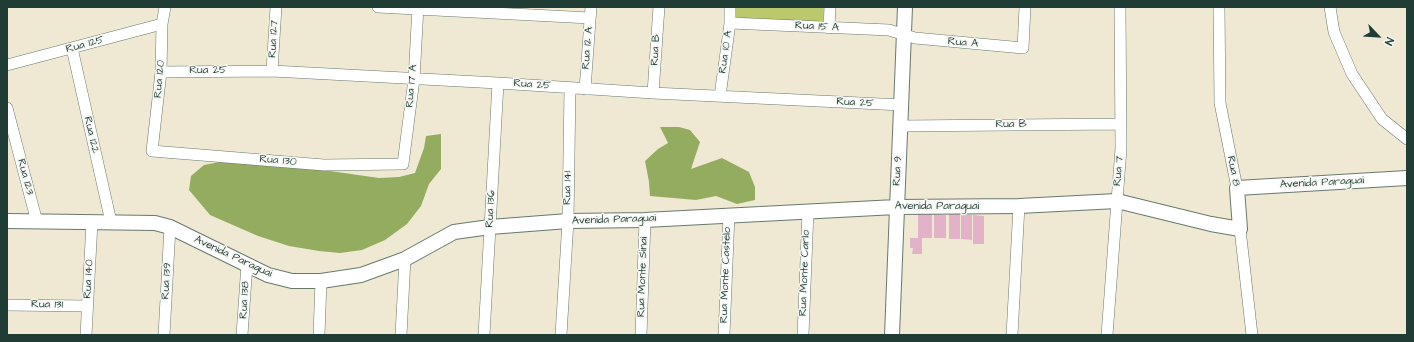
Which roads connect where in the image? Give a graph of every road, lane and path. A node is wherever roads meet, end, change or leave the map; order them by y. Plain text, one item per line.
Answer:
1 (165, 7) edge
2 (276, 7) edge
3 (378, 7) edge
4 (659, 7) edge
5 (730, 7) edge
6 (830, 7) edge
7 (905, 7) edge
8 (1025, 7) edge
9 (1120, 7) edge
10 (1219, 7) edge
11 (1330, 7) edge
12 (417, 8) edge
13 (591, 13) edge
14 (730, 23) junction
15 (162, 24) junction
16 (829, 28) junction
17 (903, 35) junction
18 (72, 48) junction
19 (7, 65) edge
20 (272, 71) junction
21 (161, 72) junction
22 (414, 79) junction
23 (498, 83) junction
24 (570, 88) junction
25 (585, 89) junction
26 (653, 93) junction
27 (720, 96) junction
28 (902, 105) junction
29 (7, 108) edge
30 (1121, 124) junction
31 (901, 126) junction
32 (1407, 139) edge
33 (152, 152) joint
34 (403, 164) joint
35 (1407, 178) edge
36 (1237, 188) junction
37 (1117, 201) junction
38 (1019, 206) junction
39 (896, 207) junction
40 (808, 211) junction
41 (729, 215) junction
42 (645, 220) junction
43 (7, 221) edge
44 (568, 221) junction
45 (37, 222) junction
46 (92, 222) junction
47 (111, 222) junction
48 (170, 227) junction
49 (490, 228) junction
50 (1240, 230) junction
51 (405, 259) junction
52 (247, 264) junction
53 (321, 281) junction
54 (7, 304) edge
55 (87, 306) junction
56 (86, 335) edge
57 (164, 335) edge
58 (242, 335) edge
59 (319, 335) edge
60 (402, 335) edge
61 (484, 335) edge
62 (561, 335) edge
63 (642, 335) edge
64 (724, 335) edge
65 (803, 335) edge
66 (892, 335) edge
67 (1012, 335) edge
68 (1107, 335) edge
69 (1252, 335) edge

1 - 15 street, Rua 120
2 - 20 street, Rua 127
3 - 12 street
4 - 26 street, Rua B
5 - 14 street, Rua 10 A
6 - 16 street
7 - 17 street, Rua 9
8 - 17 street, Rua A
9 - 30 street, Rua 7
10 - 36 street, Rua 8
11 - 32 street
12 - 13 street
12 - 22 street, Rua 17 A
13 - 25 street, Rua 12 A
14 - 16 street, Rua 15 A
14 - 27 street, Rua 10 A
15 - 18 street, Rua 125
15 - 21 street, Rua 120
16 - 17 street, Rua 15 A
17 - 28 street, Rua 9
18 - 19 street, Rua 125
18 - 47 street, Rua 122
20 - 21 street, Rua 25
20 - 22 street, Rua 25
21 - 33 street, Rua 120
22 - 23 street, Rua 25
22 - 34 street, Rua 17 A
23 - 24 street, Rua 25
23 - 49 street, Rua 136
24 - 25 street, Rua 25
24 - 44 street, Rua 141
25 - 26 street, Rua 25
26 - 27 street, Rua 25
27 - 28 street, Rua 25
28 - 31 street, Rua 9
29 - 45 street, Rua 123
30 - 31 street, Rua B
30 - 37 street, Rua 7
31 - 39 street, Rua 9
33 - 34 street, Rua 130
35 - 36 street, Avenida Paraguai
36 - 50 street, Rua 8
37 - 38 street, Avenida Paraguai
37 - 50 street, Avenida Paraguai
37 - 68 street, Rua 7
38 - 39 street, Avenida Paraguai
38 - 67 street
39 - 40 street, Avenida Paraguai
39 - 66 street, Rua 9
40 - 41 street, Avenida Paraguai
40 - 65 street, Rua Monte Carlo
41 - 42 street, Avenida Paraguai
41 - 64 street, Rua Monte Castelo
42 - 44 street, Avenida Paraguai
42 - 63 street, Rua Monte Sinai
43 - 45 street, Avenida Paraguai
44 - 49 street, Avenida Paraguai
44 - 62 street, Rua 141
45 - 46 street, Avenida Paraguai
46 - 47 street, Avenida Paraguai
46 - 55 street, Rua 140
47 - 48 street, Avenida Paraguai
48 - 52 street, Avenida Paraguai
48 - 57 street, Rua 139
49 - 51 street, Avenida Paraguai
49 - 61 street, Rua 136
50 - 69 street, Rua 8
51 - 53 street, Avenida Paraguai
51 - 60 street
52 - 53 street, Avenida Paraguai
52 - 58 street, Rua 138
53 - 59 street
54 - 55 street, Rua 131
55 - 56 street, Rua 140

